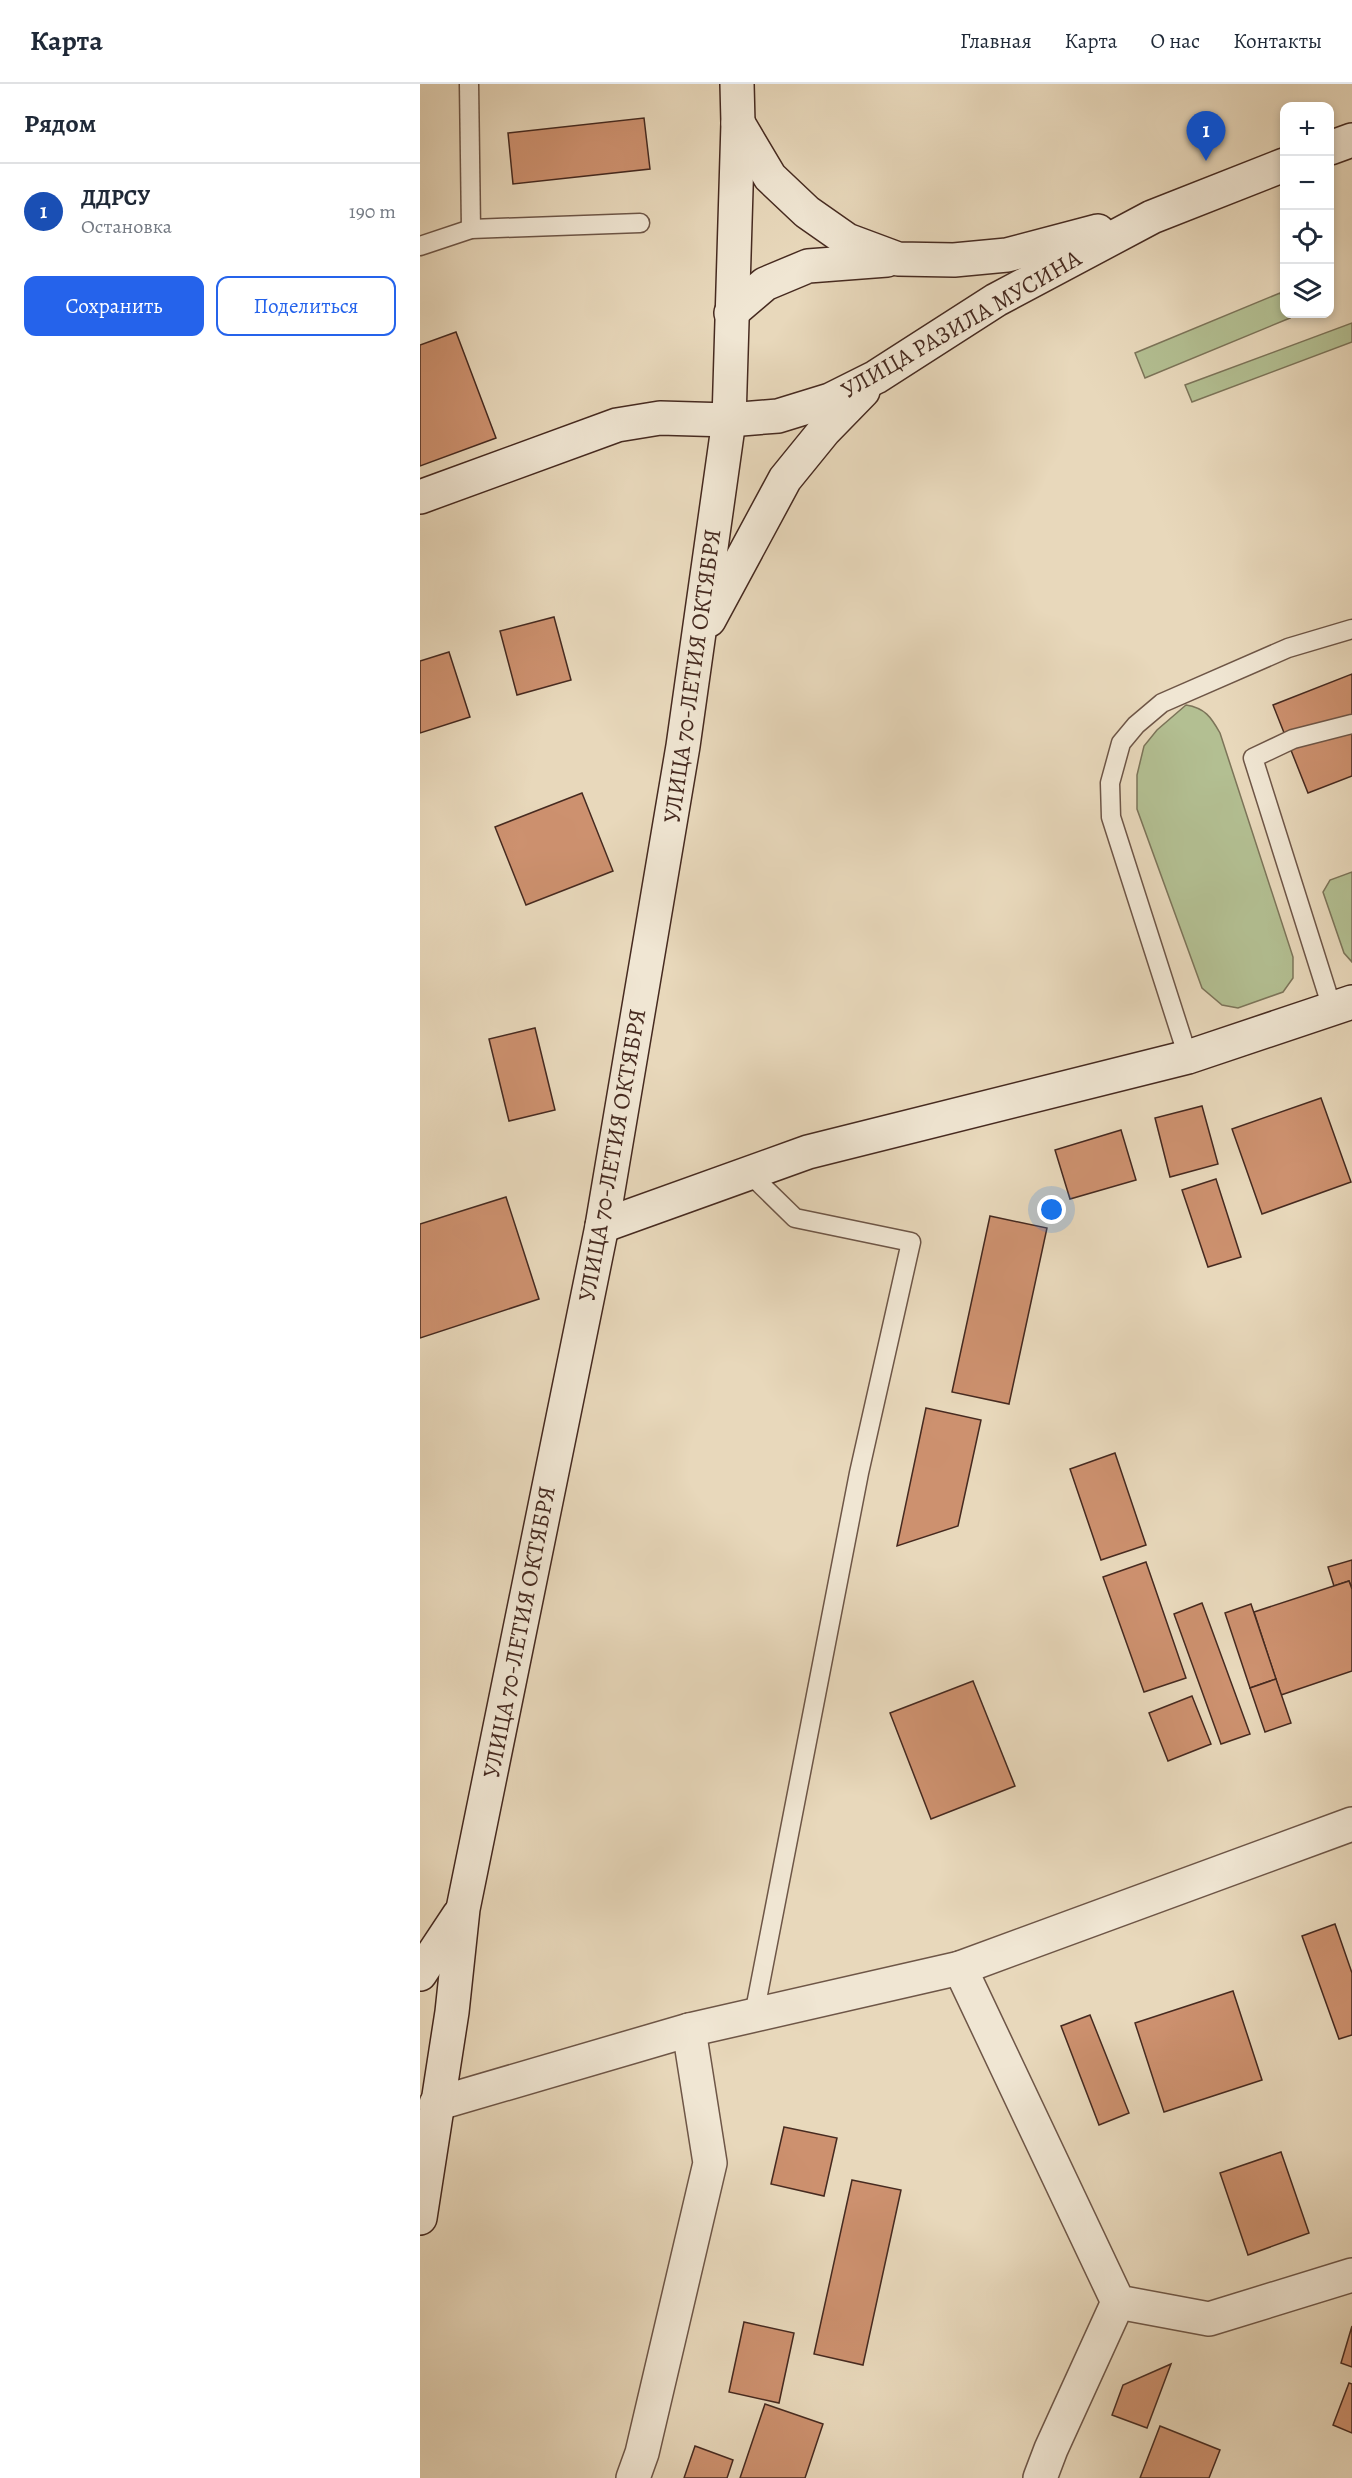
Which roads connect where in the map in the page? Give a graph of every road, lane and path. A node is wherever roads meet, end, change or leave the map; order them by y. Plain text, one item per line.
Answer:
1 (470, 84) edge
2 (737, 84) edge
3 (738, 123) junction
4 (1352, 140) edge
5 (1334, 146) edge
6 (1280, 167) edge
7 (1152, 217) junction
8 (640, 222) dead end
9 (471, 229) junction
10 (420, 246) edge
11 (898, 259) junction
12 (731, 313) junction
13 (876, 377) junction
14 (729, 420) junction
15 (420, 497) edge
16 (1352, 629) edge
17 (698, 640) junction
18 (1352, 723) edge
19 (1342, 1005) edge
20 (1188, 1057) junction
21 (749, 1173) junction
22 (602, 1226) junction
23 (1352, 1824) edge
24 (463, 1909) junction
25 (960, 1968) junction
26 (420, 1974) edge
27 (754, 2015) junction
28 (689, 2030) junction
29 (436, 2104) junction
30 (421, 2210) edge
31 (1352, 2275) edge
32 (1118, 2302) junction
33 (633, 2478) edge
34 (1040, 2478) edge

1 - 9 lane
2 - 3 main road, УЛИЦА 70-ЛЕТИЯ ОКТЯБРЯ
3 - 11 main road
3 - 12 main road, УЛИЦА 70-ЛЕТИЯ ОКТЯБРЯ
4 - 5 main road
6 - 7 main road, УЛИЦА РАЗИЛА МУСИНА
7 - 11 main road
7 - 13 main road, УЛИЦА РАЗИЛА МУСИНА
8 - 9 lane
9 - 10 lane
11 - 12 main road
12 - 14 main road, УЛИЦА 70-ЛЕТИЯ ОКТЯБРЯ
13 - 14 main road, УЛИЦА РАЗИЛА МУСИНА
13 - 17 main road
14 - 15 main road, УЛИЦА РАЗИЛА МУСИНА
14 - 17 main road, УЛИЦА 70-ЛЕТИЯ ОКТЯБРЯ
16 - 20 lane
17 - 22 main road, УЛИЦА 70-ЛЕТИЯ ОКТЯБРЯ
18 - 19 lane
19 - 20 main road
20 - 21 main road
21 - 22 main road
21 - 27 lane
22 - 24 main road, УЛИЦА 70-ЛЕТИЯ ОКТЯБРЯ
23 - 25 main road
24 - 26 main road
24 - 29 main road, УЛИЦА 70-ЛЕТИЯ ОКТЯБРЯ
25 - 27 main road
25 - 32 main road
27 - 28 main road
28 - 29 main road
28 - 33 main road
29 - 30 main road, УЛИЦА 70-ЛЕТИЯ ОКТЯБРЯ
31 - 32 main road
32 - 34 main road

